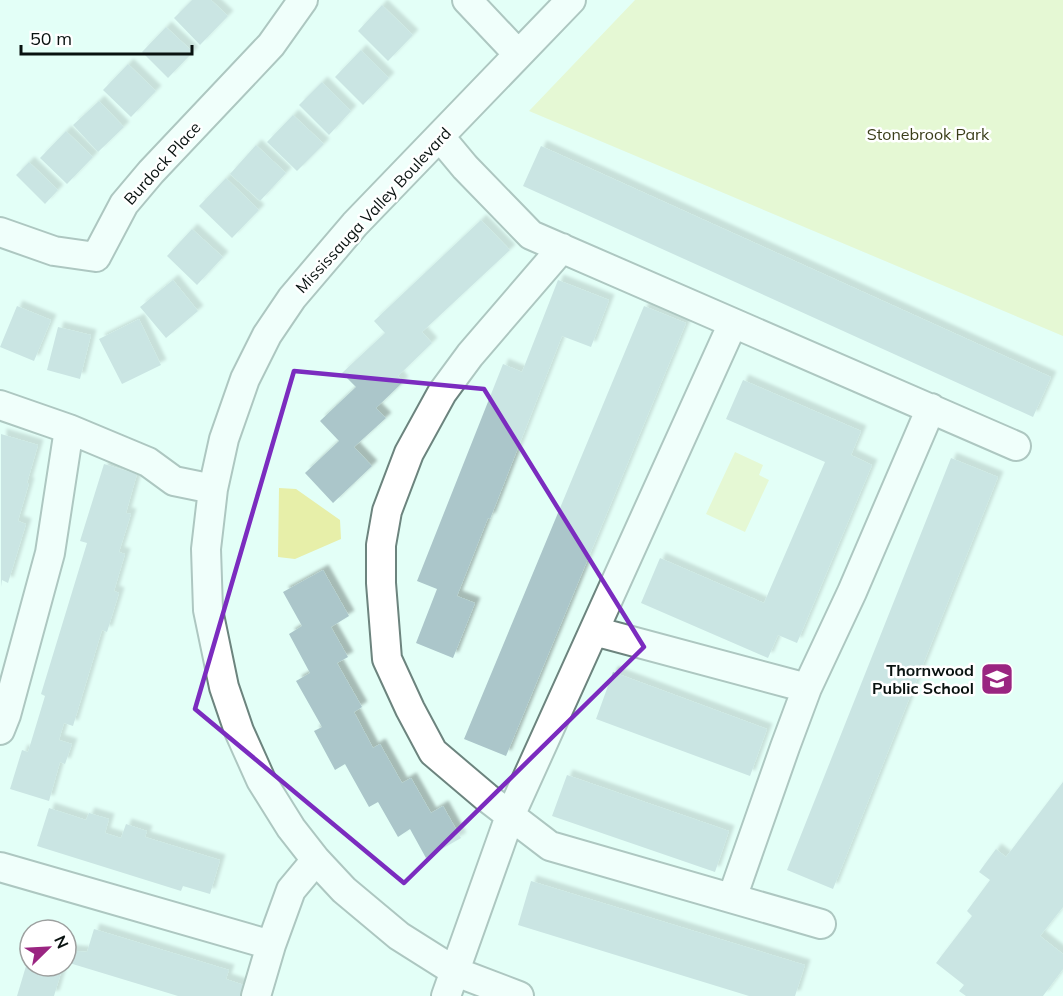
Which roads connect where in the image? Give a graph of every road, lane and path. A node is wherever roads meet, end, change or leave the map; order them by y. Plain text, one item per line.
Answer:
1 (303, 0) edge
2 (467, 0) edge
3 (571, 0) edge
4 (518, 54) junction
5 (440, 137) junction
6 (0, 232) edge
7 (562, 248) junction
8 (733, 323) junction
9 (0, 405) edge
10 (931, 408) junction
11 (69, 429) junction
12 (1016, 446) dead end
13 (213, 489) junction
14 (594, 632) junction
15 (807, 688) junction
16 (0, 730) edge
17 (510, 816) junction
18 (316, 860) junction
19 (0, 867) edge
20 (732, 898) junction
21 (821, 924) dead end
22 (271, 945) junction
23 (451, 984) edge
24 (256, 996) edge
25 (519, 996) edge

1 - 6 street, Burdock Place
2 - 4 street
3 - 4 street, Mississauga Valley Boulevard
4 - 5 street, Mississauga Valley Boulevard
5 - 7 street
5 - 13 street, Mississauga Valley Boulevard
7 - 8 street
7 - 17 street
8 - 10 street
8 - 14 street
9 - 11 street
10 - 12 street
10 - 15 street
11 - 13 street
11 - 16 street
13 - 18 street, Mississauga Valley Boulevard
14 - 15 street
14 - 17 street
15 - 20 street
17 - 20 street
17 - 23 street
18 - 22 street
18 - 23 street, Mississauga Valley Boulevard
19 - 22 street
20 - 21 street
22 - 24 street
23 - 25 street, Mississauga Valley Boulevard

